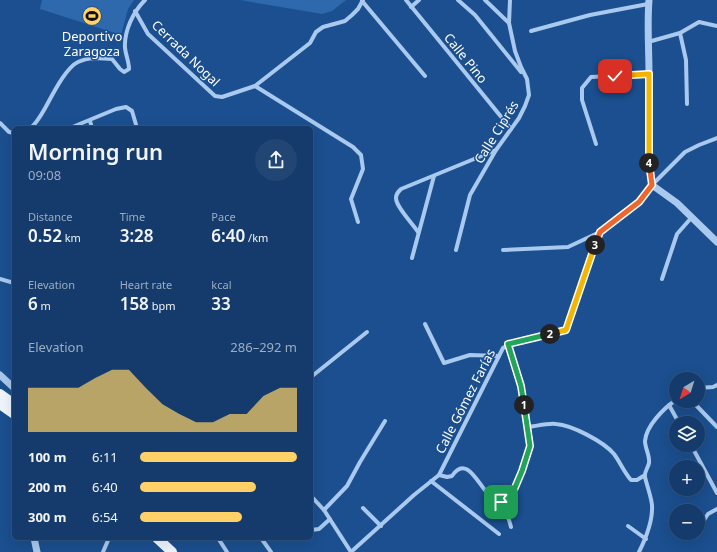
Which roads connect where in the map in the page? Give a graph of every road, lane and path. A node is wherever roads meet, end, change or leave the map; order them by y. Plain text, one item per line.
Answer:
1 (145, 0) edge
2 (362, 0) edge
3 (406, 0) edge
4 (419, 0) edge
5 (458, 0) edge
6 (485, 0) edge
7 (510, 0) edge
8 (649, 2) edge
9 (411, 7) junction
10 (136, 11) junction
11 (510, 23) junction
12 (717, 26) edge
13 (531, 31) dead end
14 (680, 33) junction
15 (648, 42) junction
16 (649, 74) junction
17 (425, 76) dead end
18 (527, 79) junction
19 (255, 86) junction
20 (687, 104) dead end
21 (90, 121) junction
22 (0, 123) edge
23 (32, 126) edge
24 (76, 126) edge
25 (91, 126) edge
26 (136, 126) edge
27 (510, 129) junction
28 (12, 133) edge
29 (717, 138) edge
30 (596, 144) dead end
31 (496, 150) junction
32 (434, 176) junction
33 (652, 185) junction
34 (692, 216) junction
35 (358, 222) dead end
36 (418, 232) junction
37 (600, 232) junction
38 (717, 242) edge
39 (456, 250) dead end
40 (503, 250) dead end
41 (412, 258) dead end
42 (0, 279) edge
43 (662, 279) dead end
44 (12, 282) edge
45 (425, 324) dead end
46 (367, 332) dead end
47 (508, 344) junction
48 (498, 356) junction
49 (0, 375) edge
50 (313, 375) edge
51 (12, 384) edge
52 (717, 385) edge
53 (705, 388) edge
54 (0, 394) edge
55 (12, 403) edge
56 (0, 404) edge
57 (669, 405) edge
58 (699, 408) edge
59 (12, 413) edge
60 (385, 421) dead end
61 (717, 426) edge
62 (528, 427) junction
63 (695, 452) edge
64 (439, 475) junction
65 (645, 475) junction
66 (431, 481) junction
67 (717, 493) edge
68 (313, 498) edge
69 (501, 502) junction
70 (363, 508) dead end
71 (717, 508) edge
72 (324, 510) junction
73 (705, 518) edge
74 (330, 519) junction
75 (381, 526) junction
76 (628, 526) dead end
77 (510, 527) dead end
78 (313, 530) edge
79 (499, 534) dead end
80 (646, 539) junction
81 (34, 540) edge
82 (108, 540) edge
83 (159, 540) edge
84 (219, 540) edge
85 (262, 540) edge
86 (37, 552) edge
87 (103, 552) edge
88 (172, 552) edge
89 (227, 552) edge
90 (271, 552) edge
91 (351, 552) edge
92 (639, 552) edge

1 - 10 street
2 - 17 street
2 - 19 street, Cerrada Nogal
3 - 9 street, Calle Pino
4 - 9 street
5 - 18 street
6 - 11 street
7 - 11 street, Calle Ciprés
8 - 13 street
8 - 15 street
9 - 27 street, Calle Pino
10 - 19 street, Cerrada Nogal
10 - 23 street
11 - 18 street, Calle Ciprés
12 - 14 street
14 - 15 street
14 - 20 street
15 - 16 street
16 - 30 street
16 - 33 street
18 - 27 street, Calle Ciprés
19 - 35 street
21 - 24 street
21 - 25 street
21 - 26 street
22 - 28 street
27 - 31 street, Calle Ciprés
29 - 33 street
31 - 32 street
31 - 39 street, Calle Ciprés
32 - 36 street
32 - 36 street
33 - 34 street
33 - 37 street
34 - 38 street
34 - 43 street
36 - 41 street
37 - 40 street
37 - 47 street, Calle Gómez Farías
42 - 44 street
45 - 48 street
46 - 50 street
47 - 48 street, Calle Gómez Farías
47 - 62 street
48 - 64 street, Calle Gómez Farías
49 - 51 street
52 - 53 street
54 - 55 main road
56 - 59 main road
57 - 65 street
58 - 61 street
60 - 72 street
62 - 65 street
62 - 69 street
63 - 67 street
64 - 66 street, Calle Gómez Farías
64 - 69 street
65 - 80 street
66 - 75 street, Calle Gómez Farías
66 - 79 street
68 - 72 street
69 - 77 street
70 - 75 street
71 - 73 street
72 - 74 street
74 - 78 street
74 - 91 street
75 - 91 street, Calle Gómez Farías
76 - 80 street
80 - 92 street
81 - 86 street
82 - 87 street
83 - 88 main road
84 - 89 street
85 - 90 street

